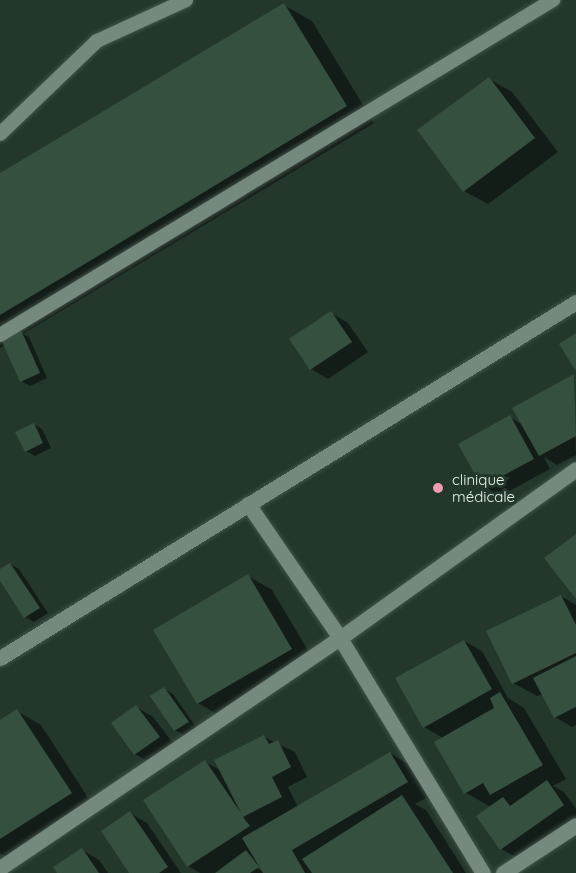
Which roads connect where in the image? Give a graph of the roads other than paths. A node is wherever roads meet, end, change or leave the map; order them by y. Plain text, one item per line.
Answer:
1 (186, 0) edge
2 (553, 0) edge
3 (0, 134) edge
4 (576, 302) edge
5 (0, 335) edge
6 (576, 469) edge
7 (248, 504) junction
8 (340, 638) junction
9 (0, 658) edge
10 (576, 825) edge
11 (0, 868) edge
12 (483, 873) edge
13 (503, 873) edge

1 - 3 lane
2 - 5 lane
4 - 7 street
6 - 8 street
7 - 8 street
7 - 9 street
8 - 11 street
8 - 12 street
10 - 13 street

